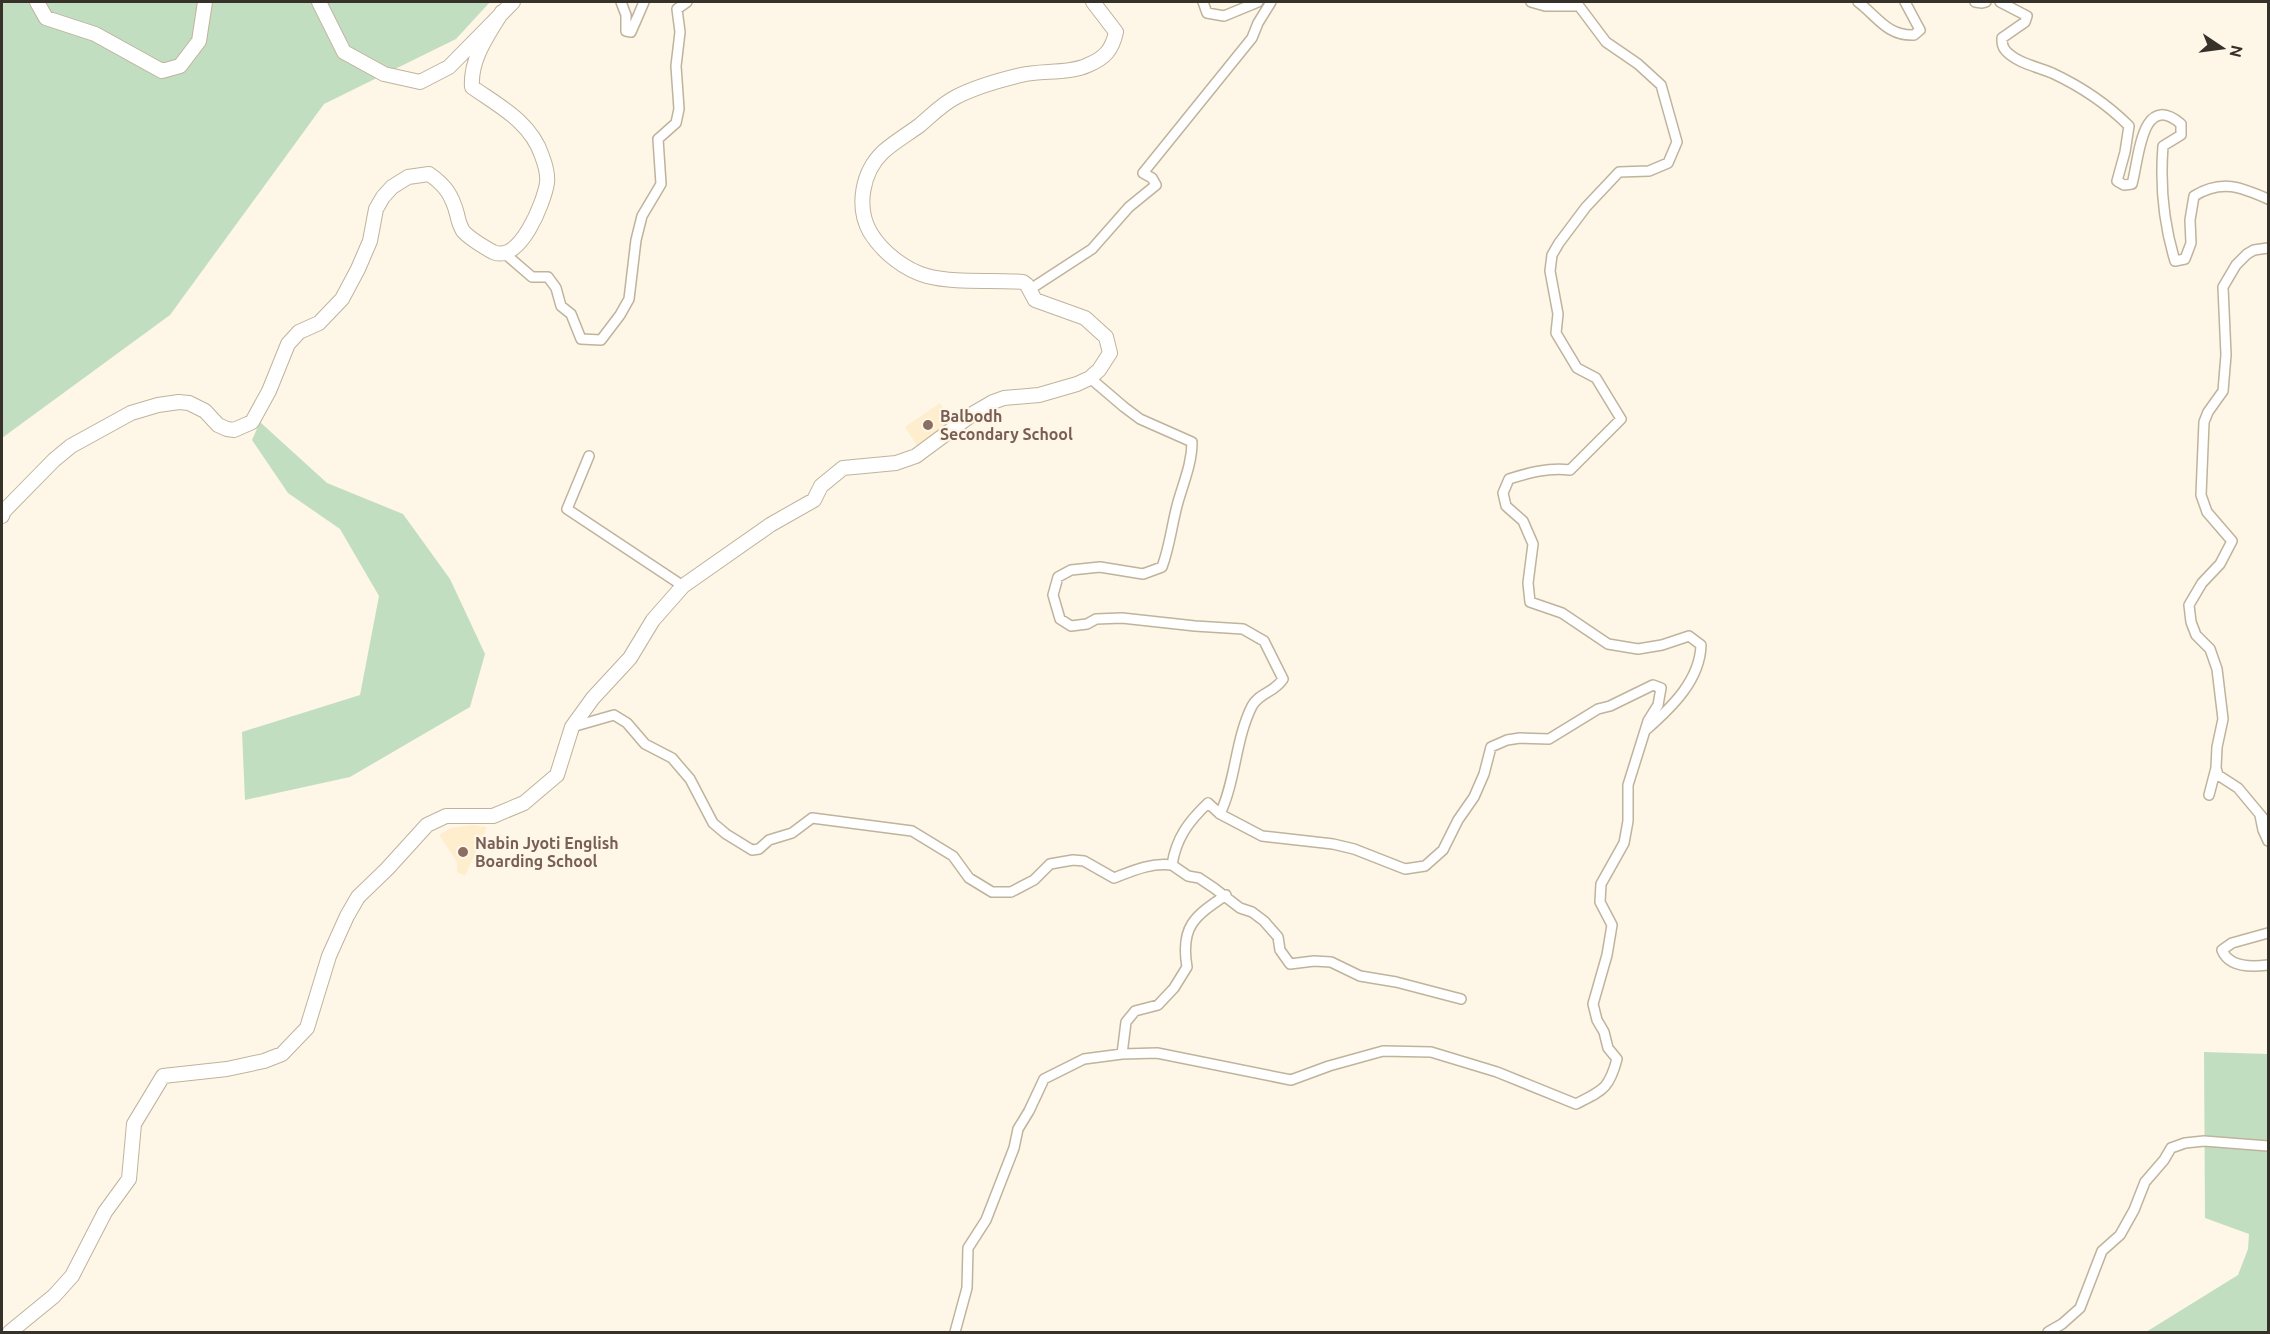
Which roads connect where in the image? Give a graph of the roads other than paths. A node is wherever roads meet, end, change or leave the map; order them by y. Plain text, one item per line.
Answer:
1 (38, 2) edge
2 (206, 2) edge
3 (319, 2) edge
4 (513, 2) edge
5 (621, 2) edge
6 (644, 2) edge
7 (687, 2) edge
8 (1093, 2) edge
9 (1203, 2) edge
10 (1258, 2) edge
11 (1271, 2) edge
12 (1531, 2) edge
13 (1858, 2) edge
14 (1905, 2) edge
15 (1975, 2) edge
16 (1986, 2) edge
17 (2000, 2) edge
18 (502, 12) junction
19 (2268, 199) edge
20 (2268, 248) edge
21 (503, 252) junction
22 (1029, 290) junction
23 (1090, 378) junction
24 (588, 456) dead end
25 (2, 516) edge
26 (683, 586) junction
27 (572, 727) junction
28 (1646, 730) junction
29 (2216, 768) junction
30 (2209, 795) dead end
31 (2259, 813) junction
32 (1220, 814) junction
33 (2268, 824) edge
34 (2268, 841) edge
35 (1172, 865) junction
36 (1226, 895) junction
37 (2268, 933) edge
38 (2268, 965) edge
39 (1461, 999) dead end
40 (1122, 1054) junction
41 (2268, 1146) edge
42 (10, 1332) edge
43 (955, 1332) edge
44 (2048, 1332) edge

1 - 2 main road
3 - 18 main road
4 - 18 main road
5 - 6 street
7 - 21 street
8 - 22 main road
9 - 10 street
11 - 22 street
12 - 28 street
13 - 14 street
15 - 16 street
17 - 19 street
18 - 21 main road
20 - 29 street
21 - 25 main road
22 - 23 main road
23 - 26 main road
23 - 32 street
24 - 26 street
26 - 27 main road
27 - 35 street
27 - 42 main road
28 - 32 street
28 - 40 street
29 - 30 street
29 - 31 street
31 - 33 street
31 - 34 street
32 - 35 street
35 - 36 street
36 - 39 street
36 - 40 street
37 - 38 street
40 - 43 street
41 - 44 street

